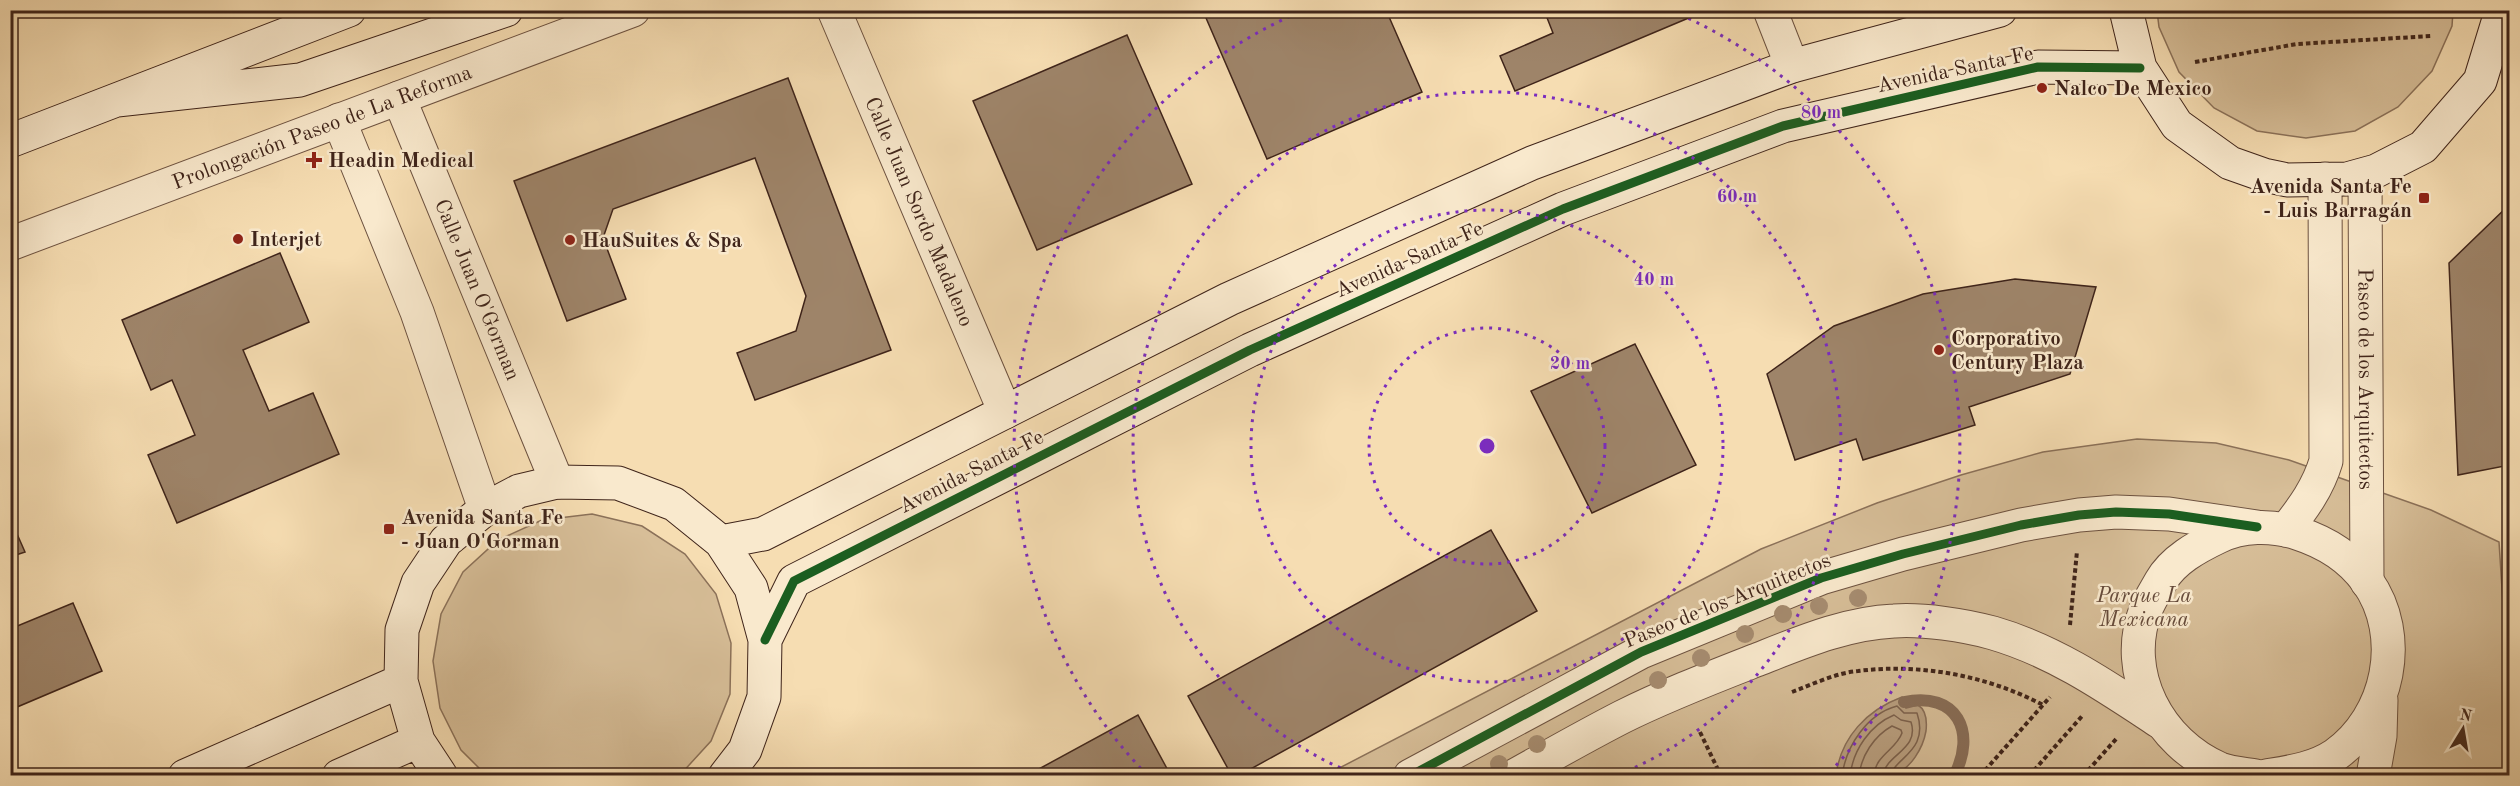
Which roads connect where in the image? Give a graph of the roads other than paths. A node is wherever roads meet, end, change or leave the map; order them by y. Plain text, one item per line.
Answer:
1 (350, 10) edge
2 (506, 10) edge
3 (633, 10) edge
4 (834, 10) edge
5 (1770, 10) edge
6 (2000, 10) edge
7 (2126, 10) edge
8 (2502, 15) edge
9 (1792, 66) junction
10 (2140, 68) junction
11 (399, 98) junction
12 (117, 100) junction
13 (339, 120) junction
14 (10, 141) edge
15 (2365, 175) junction
16 (2325, 179) junction
17 (10, 244) edge
18 (1005, 412) junction
19 (556, 482) junction
20 (485, 508) junction
21 (2272, 528) junction
22 (721, 542) junction
23 (2367, 582) junction
24 (765, 640) junction
25 (401, 681) junction
26 (2382, 694) junction
27 (2160, 722) junction
28 (418, 741) junction
29 (2187, 751) junction
30 (185, 776) edge
31 (339, 776) edge
32 (441, 776) edge
33 (725, 776) edge
34 (1410, 776) edge
35 (1514, 776) edge
36 (2215, 776) edge
37 (2256, 776) edge
38 (2266, 776) edge
39 (2373, 776) edge

1 - 12 street
2 - 12 street
3 - 11 street, Prolongación Paseo de La Reforma
4 - 18 street, Calle Juan Sordo Madaleno
5 - 9 street
6 - 9 street, Avenida Santa Fe
7 - 10 street
8 - 15 street
9 - 18 street, Avenida Santa Fe
10 - 16 street
10 - 24 street, Avenida Santa Fe
11 - 13 street, Prolongación Paseo de La Reforma
11 - 19 street, Calle Juan O'Gorman
12 - 14 street
13 - 17 street, Prolongación Paseo de La Reforma
13 - 20 street
15 - 16 street
15 - 23 street, Paseo de los Arquitectos
16 - 21 street, Paseo de los Arquitectos
18 - 22 street, Avenida Santa Fe
19 - 20 street
19 - 22 street
20 - 25 street
21 - 23 street
21 - 27 street
21 - 34 street, Paseo de los Arquitectos
22 - 24 street
23 - 26 street
24 - 33 street
25 - 28 street
25 - 30 street
26 - 38 street
26 - 39 street
27 - 29 street
27 - 35 street
28 - 31 street
28 - 32 street
29 - 36 street
29 - 37 street

